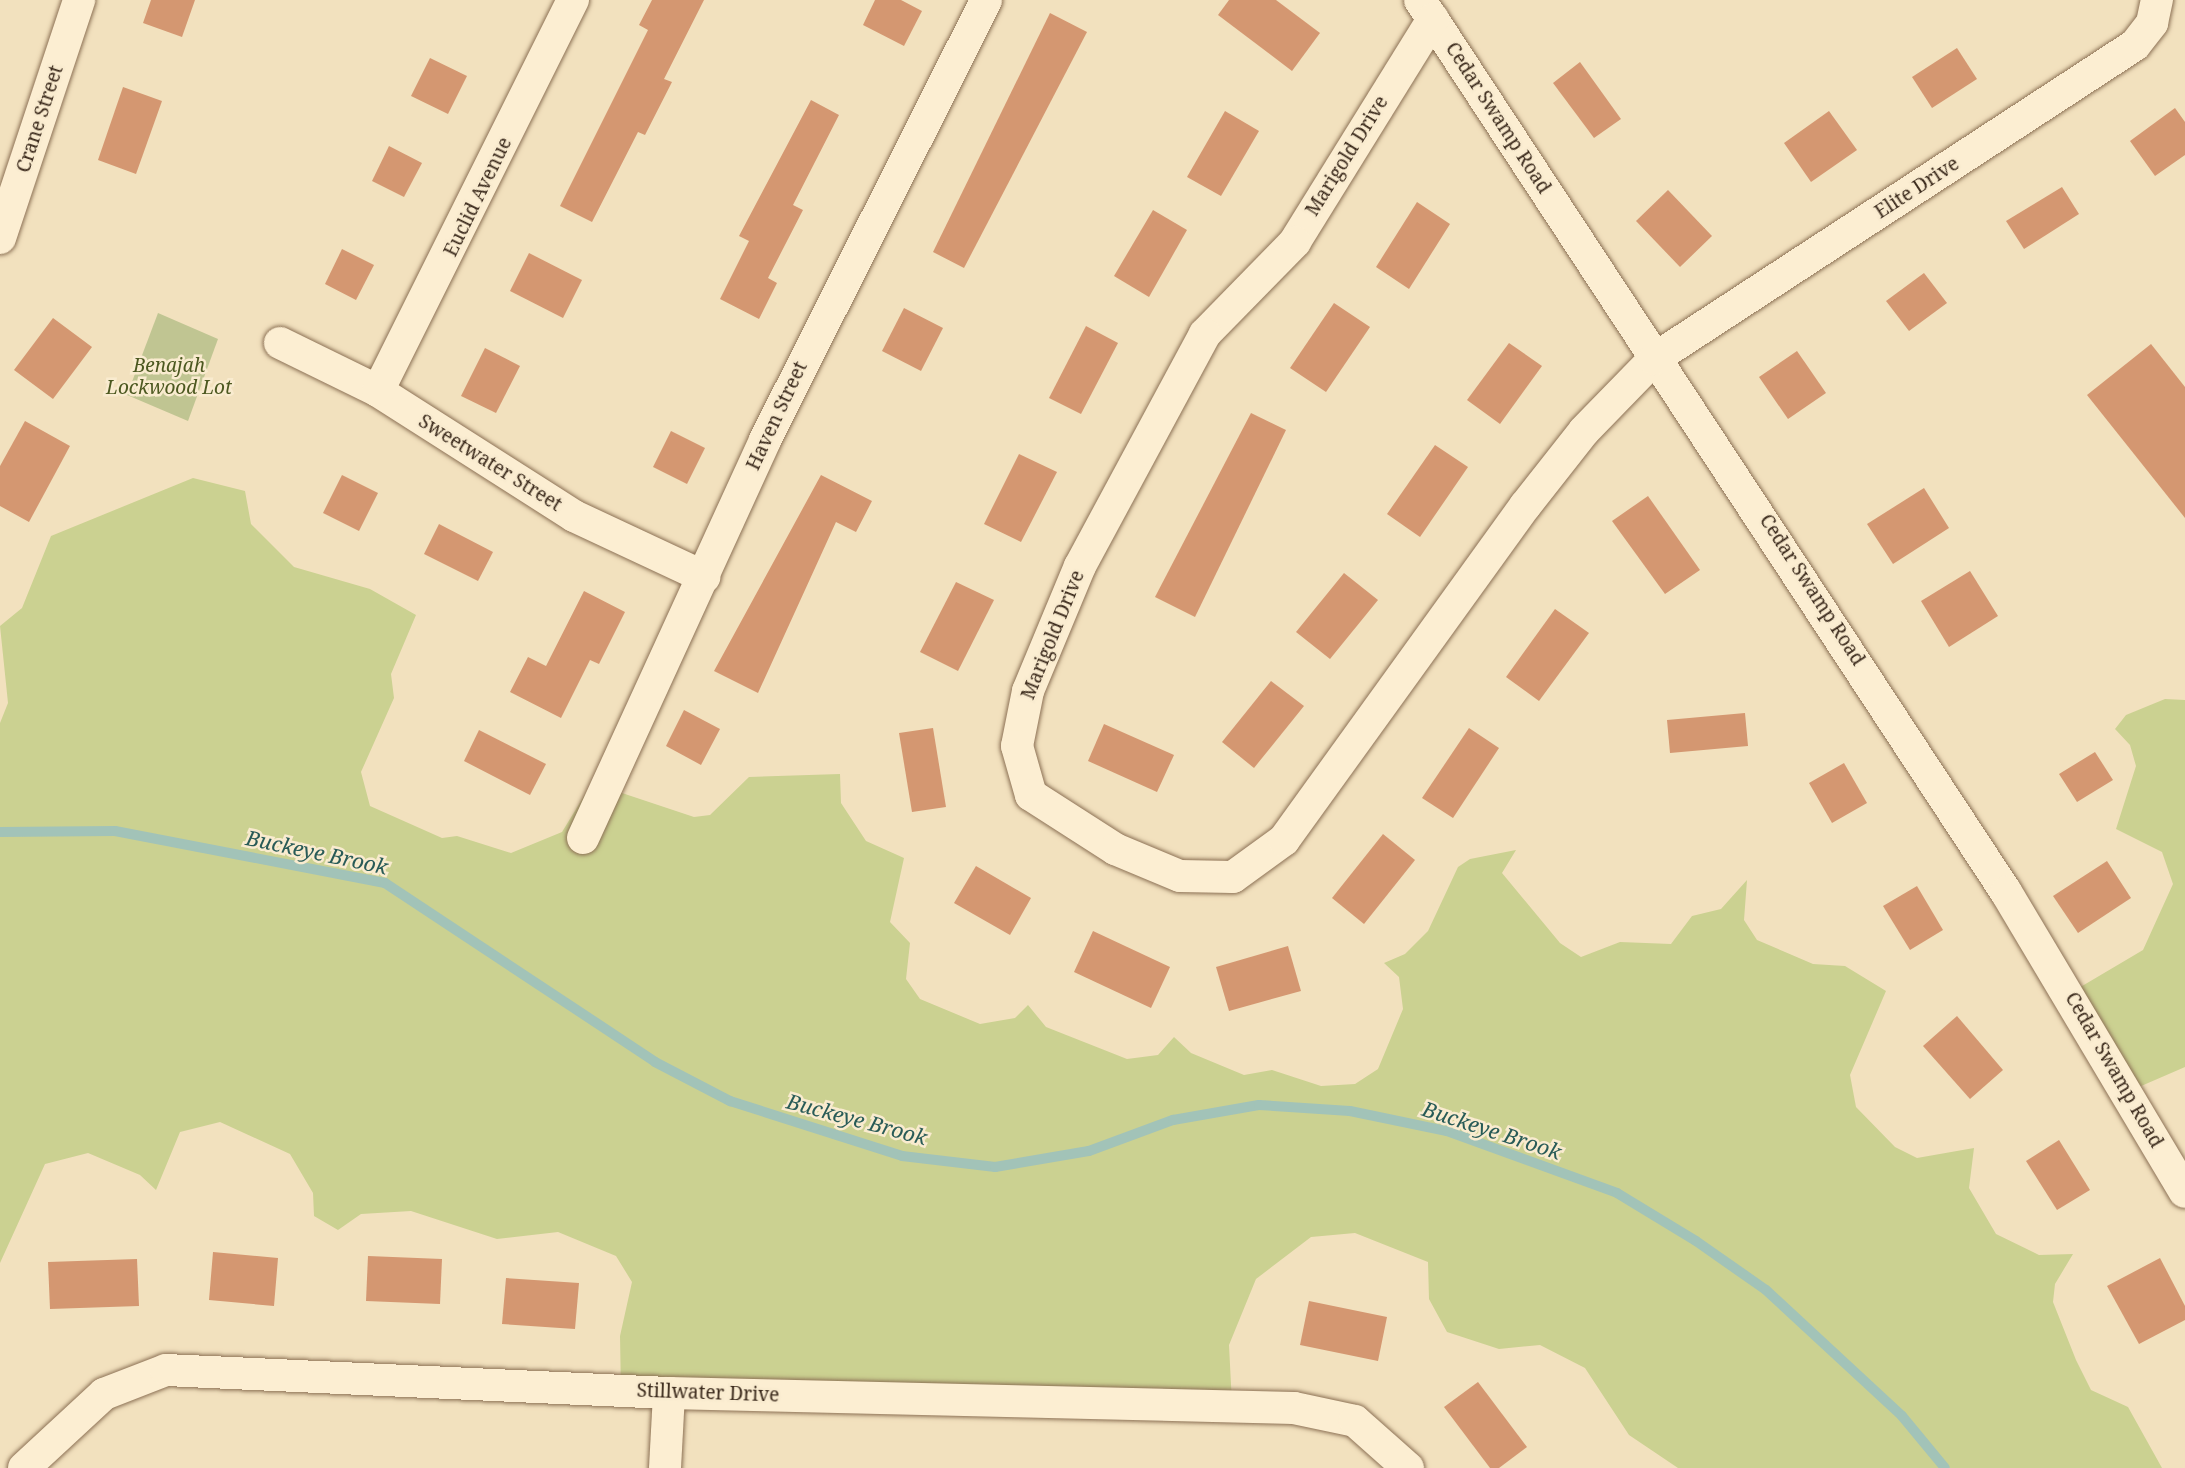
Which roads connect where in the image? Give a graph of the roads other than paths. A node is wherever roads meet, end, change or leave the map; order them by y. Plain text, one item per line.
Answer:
1 (79, 0) edge
2 (573, 0) edge
3 (986, 0) edge
4 (2157, 0) edge
5 (1426, 9) edge
6 (0, 238) edge
7 (281, 343) dead end
8 (1654, 359) junction
9 (377, 391) junction
10 (704, 577) junction
11 (583, 838) dead end
12 (2185, 1192) edge
13 (669, 1393) junction
14 (24, 1468) edge
15 (665, 1468) edge
16 (1408, 1468) edge

1 - 6 street, Crane Street
2 - 9 street, Euclid Avenue
3 - 10 street, Haven Street
4 - 8 street, Elite Drive
5 - 8 street, Cedar Swamp Road
5 - 8 street, Marigold Drive
7 - 9 street, Sweetwater Street
8 - 12 street, Cedar Swamp Road
9 - 10 street, Sweetwater Street
10 - 11 street, Haven Street
13 - 14 street, Stillwater Drive
13 - 15 street
13 - 16 street, Stillwater Drive

